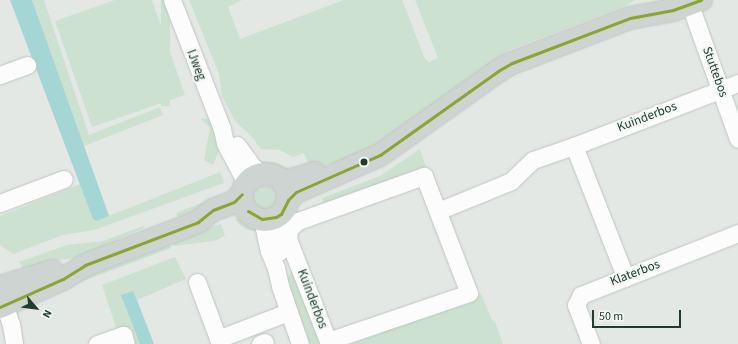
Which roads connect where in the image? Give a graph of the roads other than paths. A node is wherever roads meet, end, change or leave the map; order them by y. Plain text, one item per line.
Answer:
1 (172, 0) edge
2 (648, 0) edge
3 (682, 4) edge
4 (27, 65) dead end
5 (0, 75) edge
6 (738, 83) edge
7 (721, 90) junction
8 (738, 139) edge
9 (574, 146) junction
10 (64, 179) dead end
11 (263, 198) junction
12 (0, 203) edge
13 (438, 211) junction
14 (738, 233) edge
15 (625, 276) junction
16 (197, 282) dead end
17 (1, 298) edge
18 (288, 312) junction
19 (0, 328) edge
20 (124, 339) edge
21 (219, 342) edge
22 (10, 344) edge
23 (14, 344) edge
24 (97, 344) edge
25 (300, 344) edge
26 (591, 344) edge

1 - 11 street, IJweg
2 - 11 main road
3 - 7 street, Stuttebos
3 - 11 main road
4 - 5 street
6 - 7 street, Kuinderbos
7 - 8 street, Stuttebos
7 - 9 street, Kuinderbos
9 - 13 street, Kuinderbos
9 - 15 street
10 - 12 street
11 - 17 main road
11 - 18 street
13 - 13 street, Kuinderbos
14 - 15 street, Klaterbos
15 - 26 street, Klaterbos
16 - 21 street
17 - 23 street
18 - 21 street
18 - 25 street
19 - 22 street
20 - 24 street

